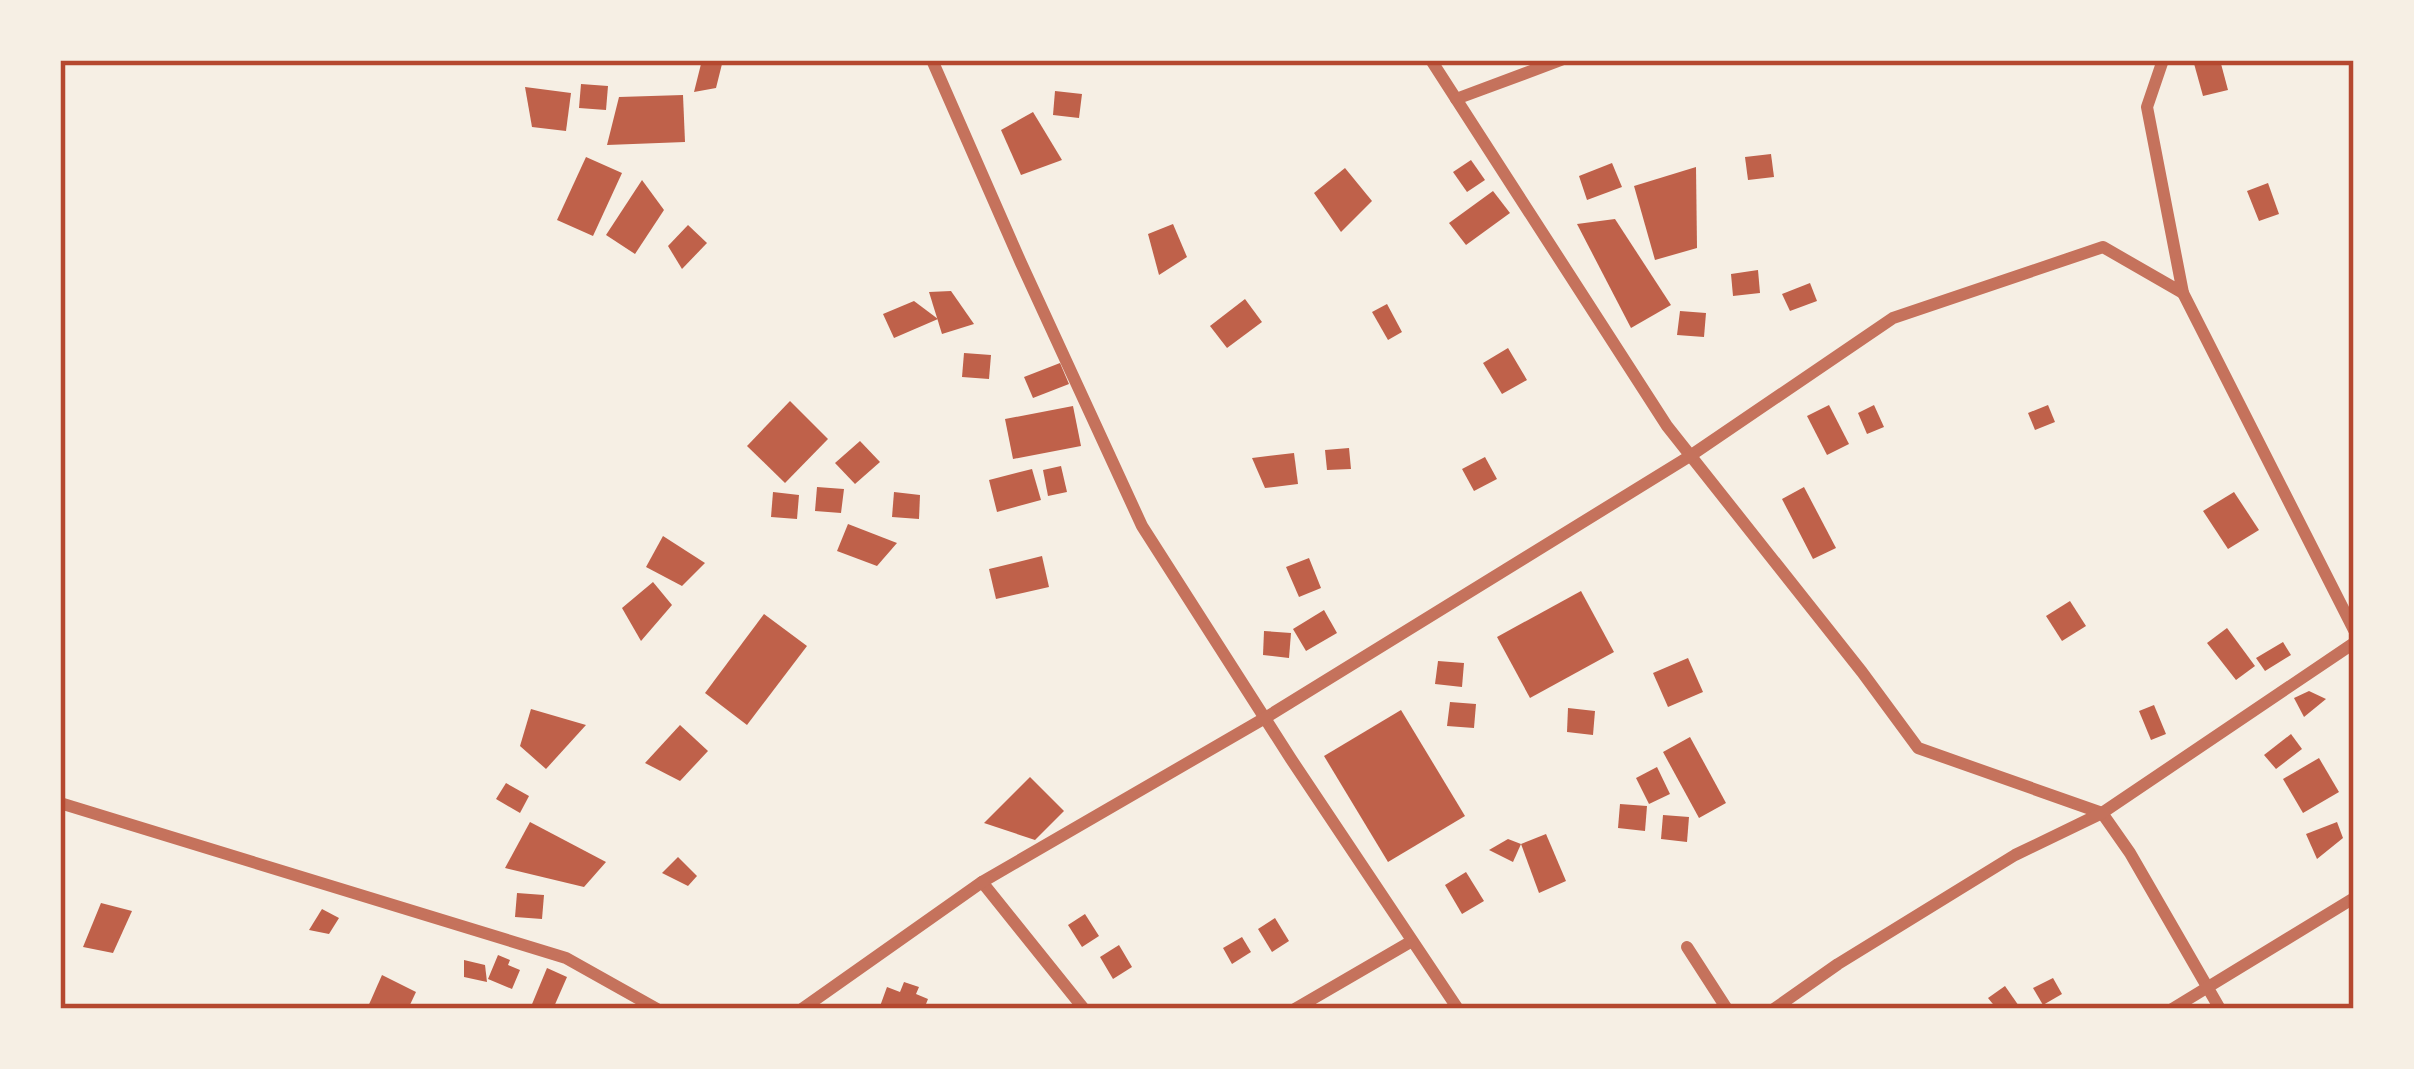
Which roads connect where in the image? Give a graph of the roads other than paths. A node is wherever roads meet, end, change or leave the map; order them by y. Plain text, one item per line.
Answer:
1 (932, 60) edge
2 (1431, 60) edge
3 (1561, 60) edge
4 (2163, 60) edge
5 (1456, 99) junction
6 (2183, 293) junction
7 (1690, 456) junction
8 (2354, 630) edge
9 (2354, 643) edge
10 (1265, 718) junction
11 (60, 803) edge
12 (2102, 813) junction
13 (982, 882) junction
14 (2354, 898) edge
15 (1412, 940) junction
16 (1687, 947) dead end
17 (2207, 986) junction
18 (657, 1009) edge
19 (802, 1009) edge
20 (1084, 1009) edge
21 (1295, 1009) edge
22 (1457, 1009) edge
23 (1727, 1009) edge
24 (1774, 1009) edge
25 (2172, 1009) edge
26 (2220, 1009) edge

1 - 10 street
2 - 5 street
3 - 5 street
4 - 6 street
5 - 7 street
6 - 7 street
6 - 8 street
7 - 10 street
7 - 12 street
9 - 12 street
10 - 13 street
10 - 15 street
11 - 18 street
12 - 17 street
12 - 24 street
13 - 19 street
13 - 20 street
14 - 17 street
15 - 21 street
15 - 22 street
16 - 23 street
17 - 25 street
17 - 26 street

